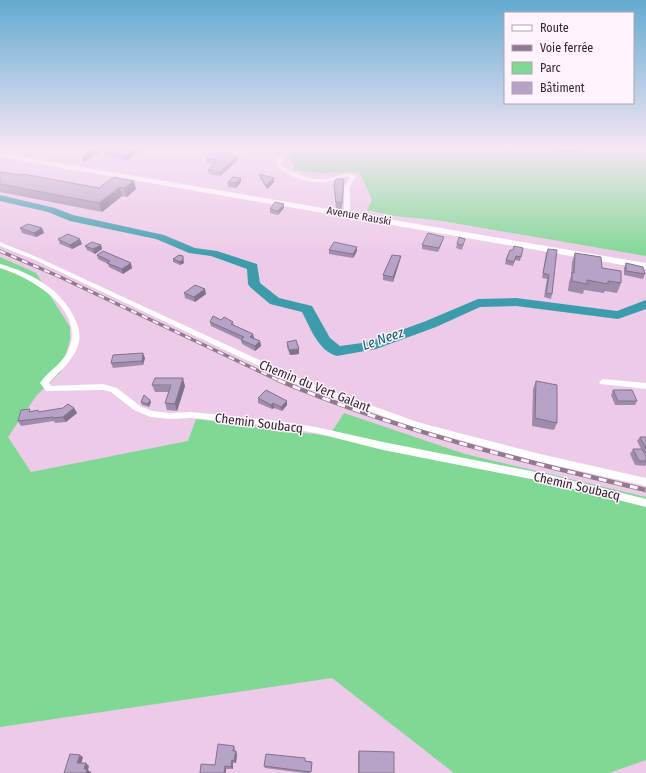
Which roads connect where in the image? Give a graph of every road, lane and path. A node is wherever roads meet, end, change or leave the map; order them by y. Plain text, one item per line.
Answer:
1 (173, 184) edge
2 (349, 184) edge
3 (345, 214) junction
4 (0, 244) edge
5 (0, 266) edge
6 (646, 266) edge
7 (603, 382) dead end
8 (646, 386) edge
9 (646, 482) edge
10 (646, 503) edge

1 - 3 main road, Avenue Rauski
2 - 3 street
3 - 6 main road, Avenue Rauski
4 - 9 street, Chemin du Vert Galant
5 - 10 street, Chemin Soubacq
7 - 8 street

